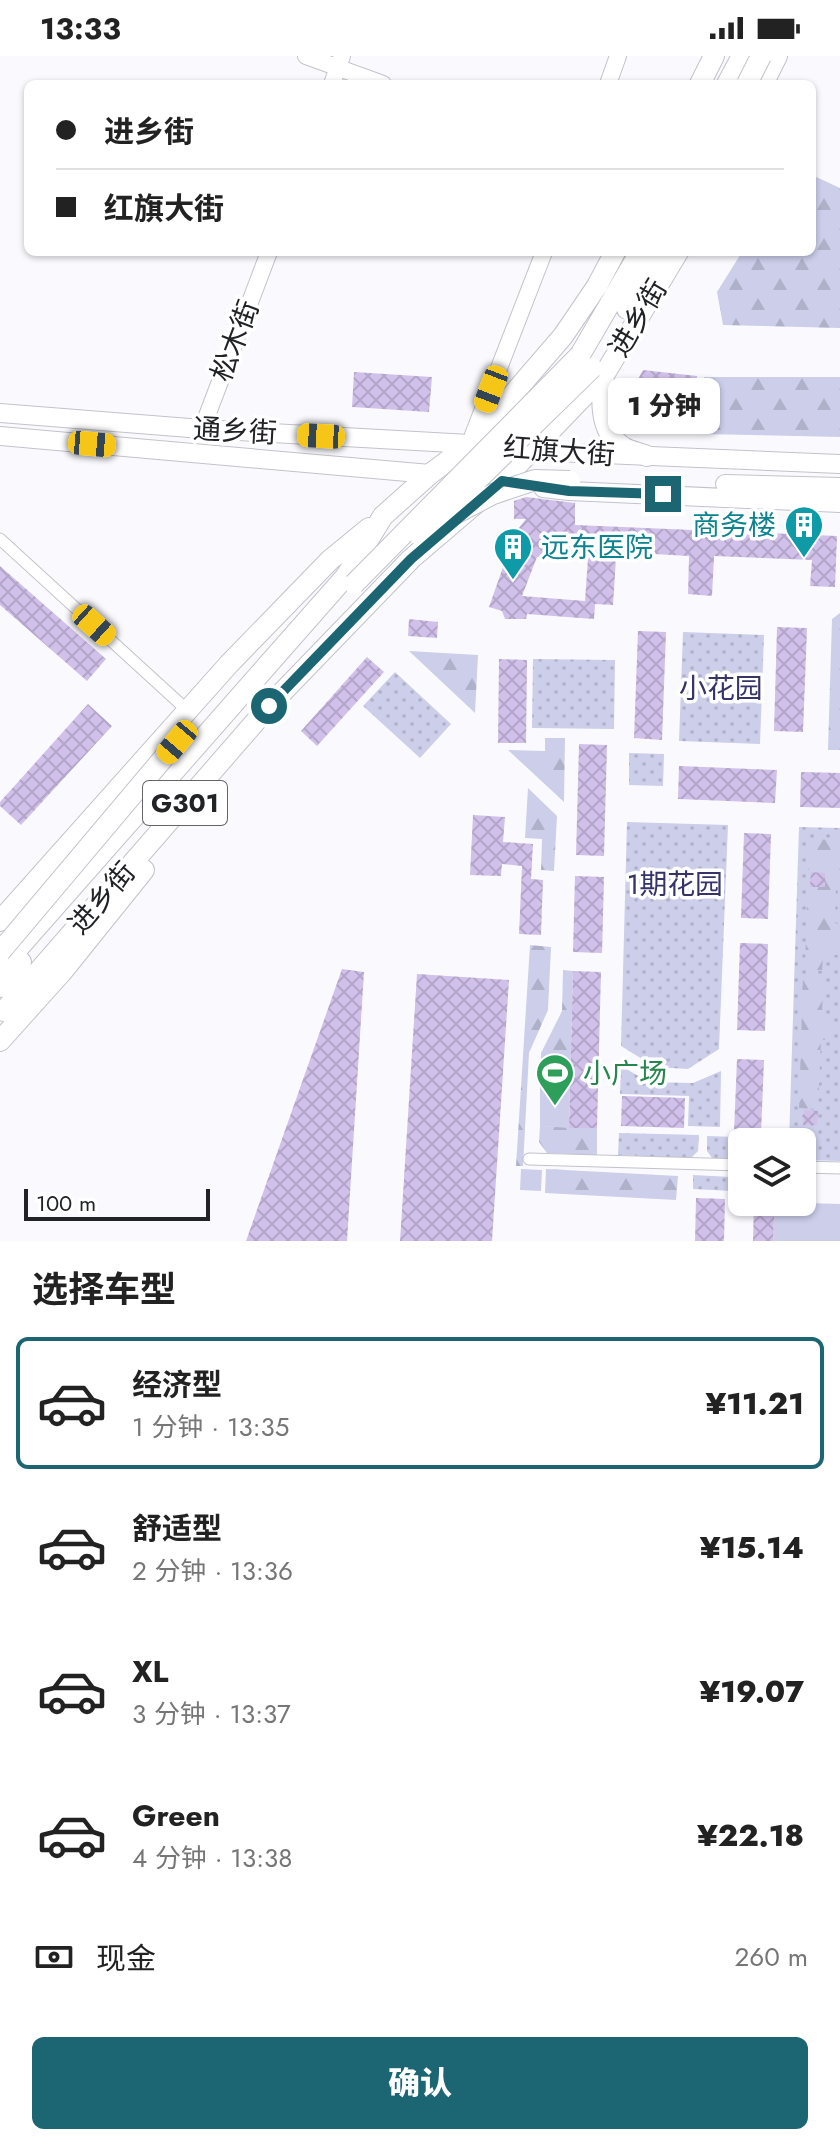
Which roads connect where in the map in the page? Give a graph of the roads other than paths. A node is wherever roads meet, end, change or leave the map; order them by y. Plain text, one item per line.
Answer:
1 (306, 56) edge
2 (618, 56) edge
3 (714, 56) edge
4 (742, 56) edge
5 (768, 58) edge
6 (340, 62) edge
7 (375, 80) edge
8 (609, 80) edge
9 (702, 80) edge
10 (729, 80) edge
11 (750, 80) edge
12 (764, 80) edge
13 (267, 256) edge
14 (542, 256) edge
15 (613, 256) edge
16 (638, 256) edge
17 (660, 256) edge
18 (676, 256) edge
19 (604, 375) junction
20 (0, 413) edge
21 (202, 429) junction
22 (0, 436) edge
23 (470, 444) junction
24 (532, 451) junction
25 (647, 456) junction
26 (840, 464) edge
27 (430, 474) junction
28 (502, 481) junction
29 (570, 481) joint
30 (840, 487) edge
31 (840, 503) edge
32 (383, 516) junction
33 (0, 539) edge
34 (414, 549) junction
35 (315, 577) junction
36 (358, 588) junction
37 (187, 710) junction
38 (2, 920) edge
39 (26, 940) junction
40 (0, 952) edge
41 (0, 969) edge
42 (0, 987) edge
43 (7, 1013) edge
44 (0, 1041) edge
45 (529, 1159) dead end
46 (728, 1165) edge
47 (816, 1167) edge
48 (840, 1168) edge

1 - 6 street
2 - 8 street
3 - 9 highway
4 - 10 highway
5 - 11 highway, bridge
5 - 12 highway
6 - 7 street
13 - 21 street, 松木街
14 - 23 street
15 - 23 highway, 进乡街
16 - 36 highway, 进乡街, bridge
17 - 34 highway, 进乡街, bridge
18 - 19 highway, 进乡街
19 - 24 highway, 进乡街
19 - 25 highway
20 - 21 main road, 通乡街
21 - 23 main road, 通乡街
22 - 27 main road, 通乡街
23 - 24 highway, 红旗大街
23 - 27 highway, 进乡街 / G301
24 - 25 main road, 红旗大街
24 - 28 highway, 进乡街 / G301
25 - 26 main road, 红旗大街
27 - 28 highway, 红旗大街
27 - 32 highway, 进乡街 / G301
28 - 31 main road, 红旗大街
28 - 34 highway, 进乡街 / G301
29 - 30 main road
29 - 34 highway, bridge
32 - 35 highway
32 - 39 highway, 进乡街 / G301
33 - 37 street
34 - 36 highway, 进乡街
34 - 43 highway, 进乡街 / G301
35 - 37 highway
35 - 40 highway, bridge
36 - 42 highway
36 - 43 highway
37 - 38 highway
38 - 39 highway
39 - 41 highway, 进乡街 / G301
43 - 44 highway
45 - 46 street
47 - 48 street

